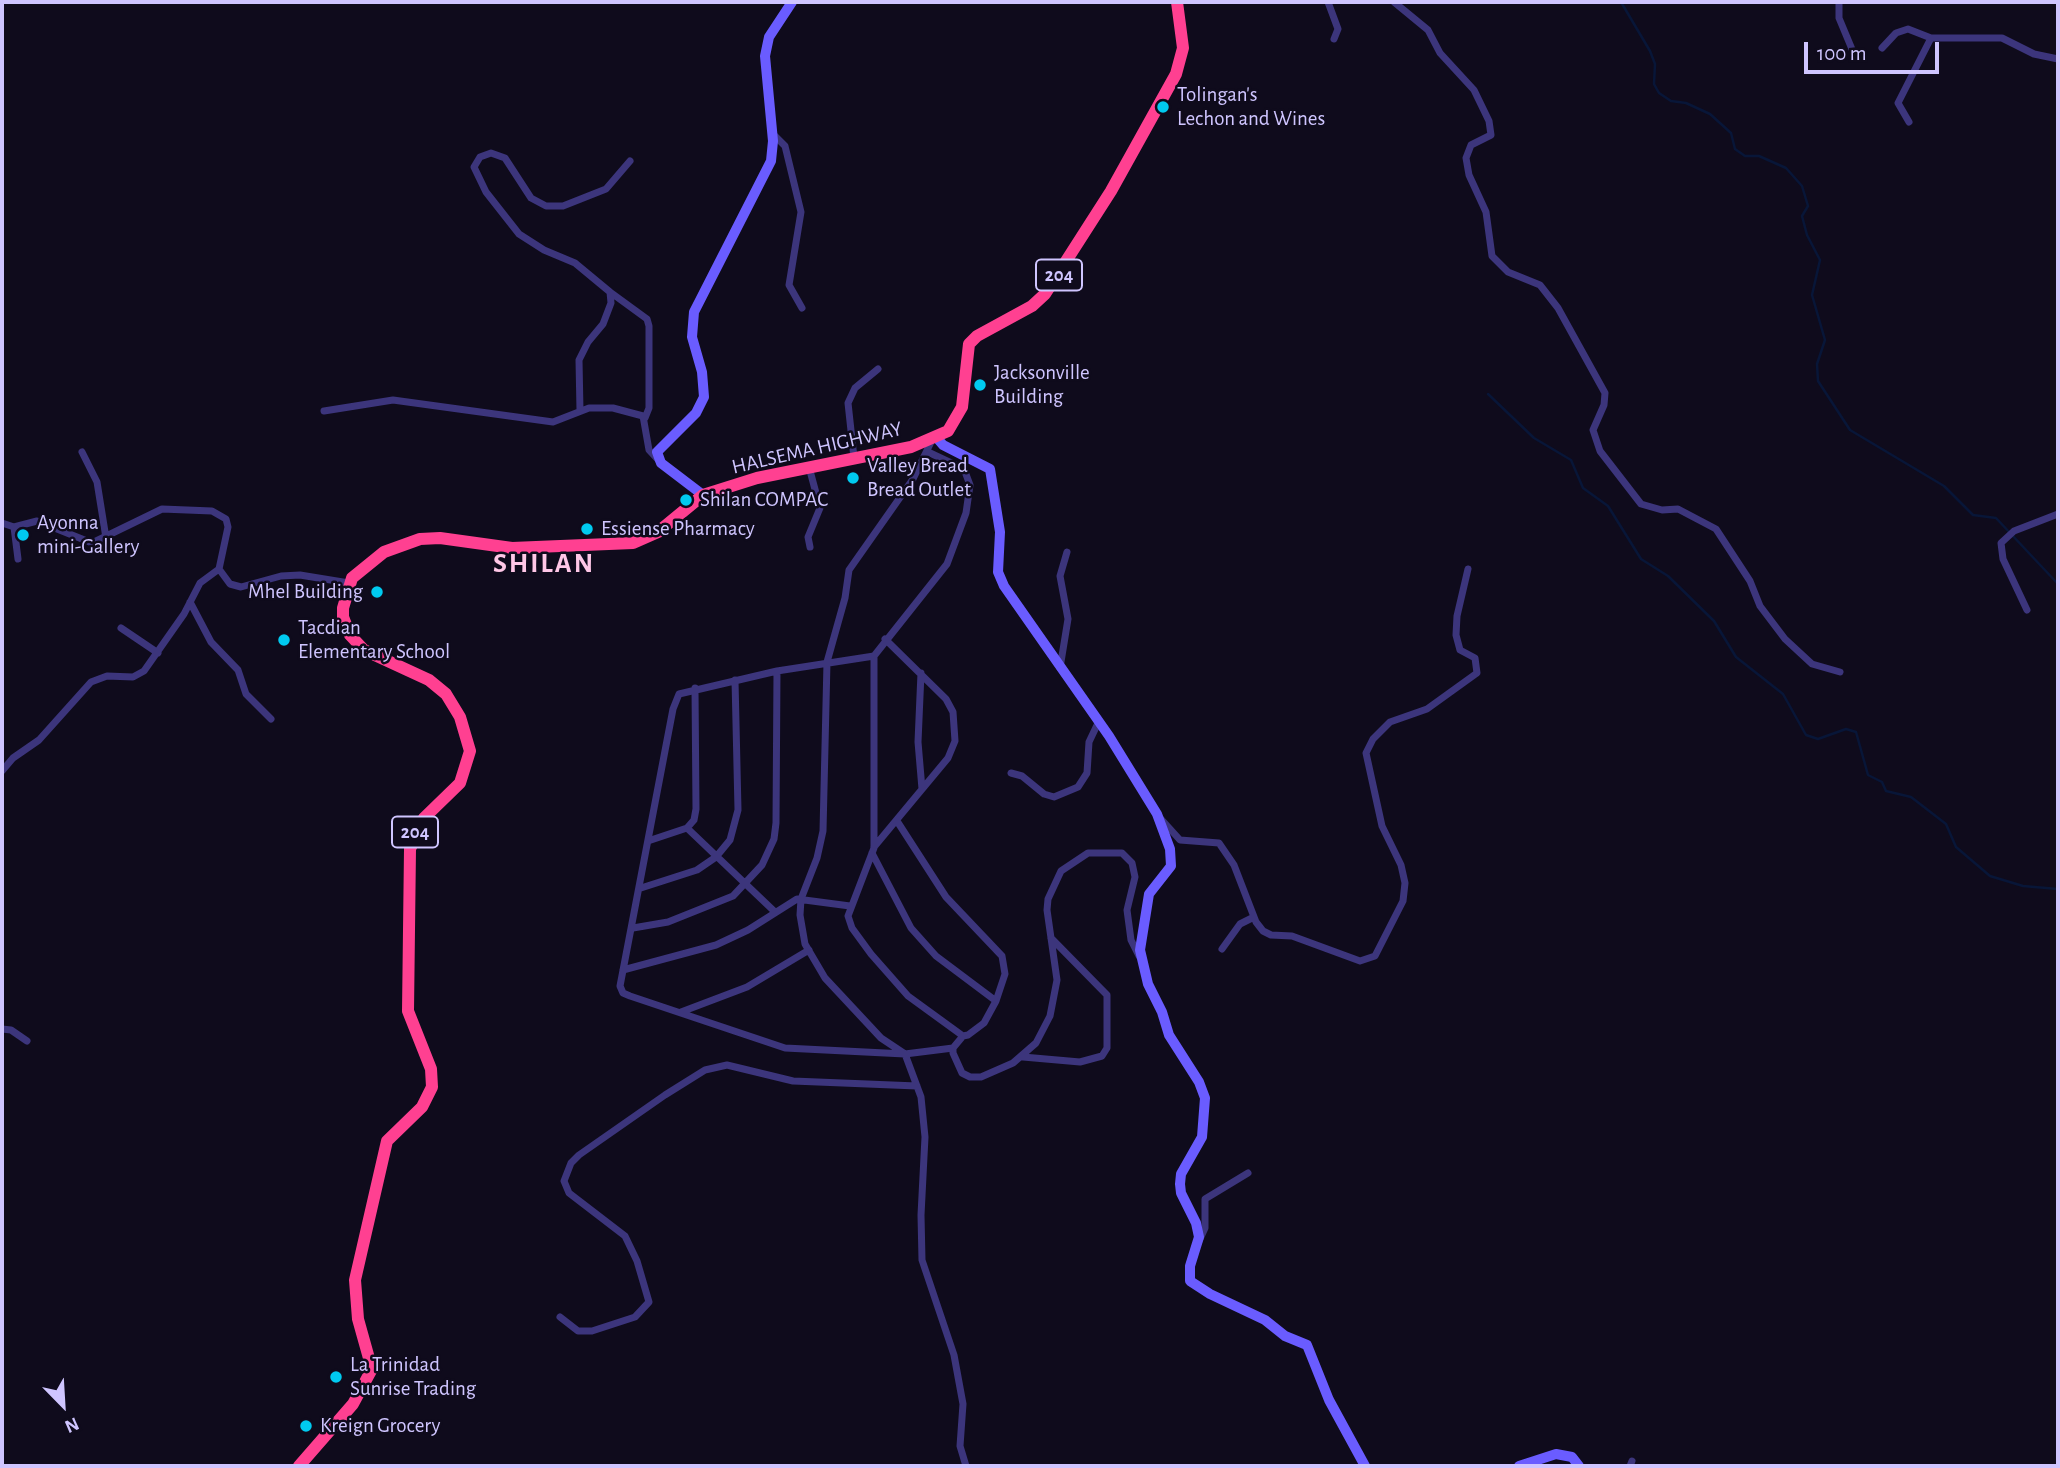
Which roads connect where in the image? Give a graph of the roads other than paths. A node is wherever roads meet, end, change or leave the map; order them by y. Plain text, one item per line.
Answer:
1 (792, 2) edge
2 (1177, 2) edge
3 (1328, 2) edge
4 (1394, 2) edge
5 (1839, 2) edge
6 (1931, 38) junction
7 (1334, 39) dead end
8 (1882, 48) dead end
9 (1854, 54) dead end
10 (2058, 59) edge
11 (1909, 122) dead end
12 (772, 133) junction
13 (630, 161) dead end
14 (610, 292) junction
15 (802, 308) dead end
16 (878, 369) dead end
17 (324, 411) dead end
18 (580, 411) junction
19 (645, 418) junction
20 (932, 443) junction
21 (82, 452) dead end
22 (854, 458) junction
23 (661, 463) junction
24 (809, 467) junction
25 (703, 495) junction
26 (2058, 514) edge
27 (2, 523) edge
28 (14, 527) junction
29 (106, 538) junction
30 (810, 547) dead end
31 (1067, 552) dead end
32 (18, 559) dead end
33 (219, 569) junction
34 (1468, 569) dead end
35 (349, 583) junction
36 (190, 602) junction
37 (2027, 610) dead end
38 (121, 628) dead end
39 (886, 639) junction
40 (158, 653) junction
41 (874, 656) junction
42 (827, 662) junction
43 (1060, 668) junction
44 (777, 671) junction
45 (1840, 672) dead end
46 (921, 673) junction
47 (735, 680) junction
48 (695, 688) junction
49 (271, 719) dead end
50 (1098, 723) junction
51 (2, 771) edge
52 (1012, 773) dead end
53 (922, 789) junction
54 (1157, 814) junction
55 (897, 821) junction
56 (687, 828) junction
57 (648, 841) junction
58 (873, 850) junction
59 (716, 857) junction
60 (746, 885) junction
61 (641, 888) junction
62 (801, 899) junction
63 (850, 906) junction
64 (775, 912) junction
65 (1254, 917) junction
66 (633, 929) junction
67 (1051, 938) junction
68 (1222, 949) dead end
69 (808, 950) junction
70 (1142, 961) junction
71 (623, 970) junction
72 (996, 1001) junction
73 (680, 1012) junction
74 (2, 1029) edge
75 (963, 1036) junction
76 (27, 1041) dead end
77 (953, 1048) junction
78 (905, 1054) junction
79 (1023, 1057) junction
80 (917, 1086) junction
81 (1248, 1173) dead end
82 (1199, 1241) junction
83 (560, 1317) dead end
84 (299, 1466) edge
85 (966, 1466) edge
86 (1365, 1466) edge
87 (1519, 1466) edge
88 (1579, 1466) edge

1 - 12 street
2 - 20 highway, 204
3 - 7 street
4 - 45 street
5 - 9 street
6 - 8 street
6 - 10 street
6 - 11 street
12 - 15 street
12 - 23 street
13 - 14 street
14 - 18 street
14 - 19 street
16 - 22 street
17 - 18 street
18 - 19 street
19 - 23 street
20 - 22 highway, HALSEMA HIGHWAY
20 - 39 street
20 - 42 street
20 - 43 street
21 - 29 street
22 - 24 highway, HALSEMA HIGHWAY
23 - 25 street
24 - 25 highway, HALSEMA HIGHWAY
24 - 30 street
25 - 35 highway, HALSEMA HIGHWAY
26 - 37 street
27 - 28 street
28 - 29 street
28 - 32 street
29 - 33 street
31 - 43 street
33 - 35 street
33 - 36 street
34 - 65 street
35 - 84 highway, 204
36 - 40 street
36 - 49 street
38 - 40 street
39 - 41 street
39 - 46 street
40 - 51 street
41 - 42 street
41 - 58 street
42 - 44 street
42 - 62 street
43 - 50 street
44 - 47 street
44 - 60 street
46 - 53 street
46 - 53 street
47 - 48 street
47 - 59 street
48 - 56 street
48 - 57 street
50 - 52 street
50 - 54 street
53 - 55 street
54 - 65 street
54 - 70 street
55 - 58 street
55 - 72 street
56 - 57 street
56 - 59 street
57 - 61 street
58 - 63 street
58 - 72 street
59 - 60 street
59 - 61 street
60 - 64 street
60 - 66 street
61 - 66 street
62 - 63 street
62 - 64 street
62 - 69 street
63 - 75 street
64 - 71 street
65 - 68 street
66 - 71 street
67 - 70 street
67 - 79 street
67 - 79 street
69 - 73 street
69 - 78 street
70 - 82 street
71 - 73 street
72 - 75 street
73 - 78 street
74 - 76 street
75 - 77 street
77 - 78 street
77 - 79 street
78 - 80 street
80 - 83 street
80 - 85 street
81 - 82 street
82 - 86 street
87 - 88 street

